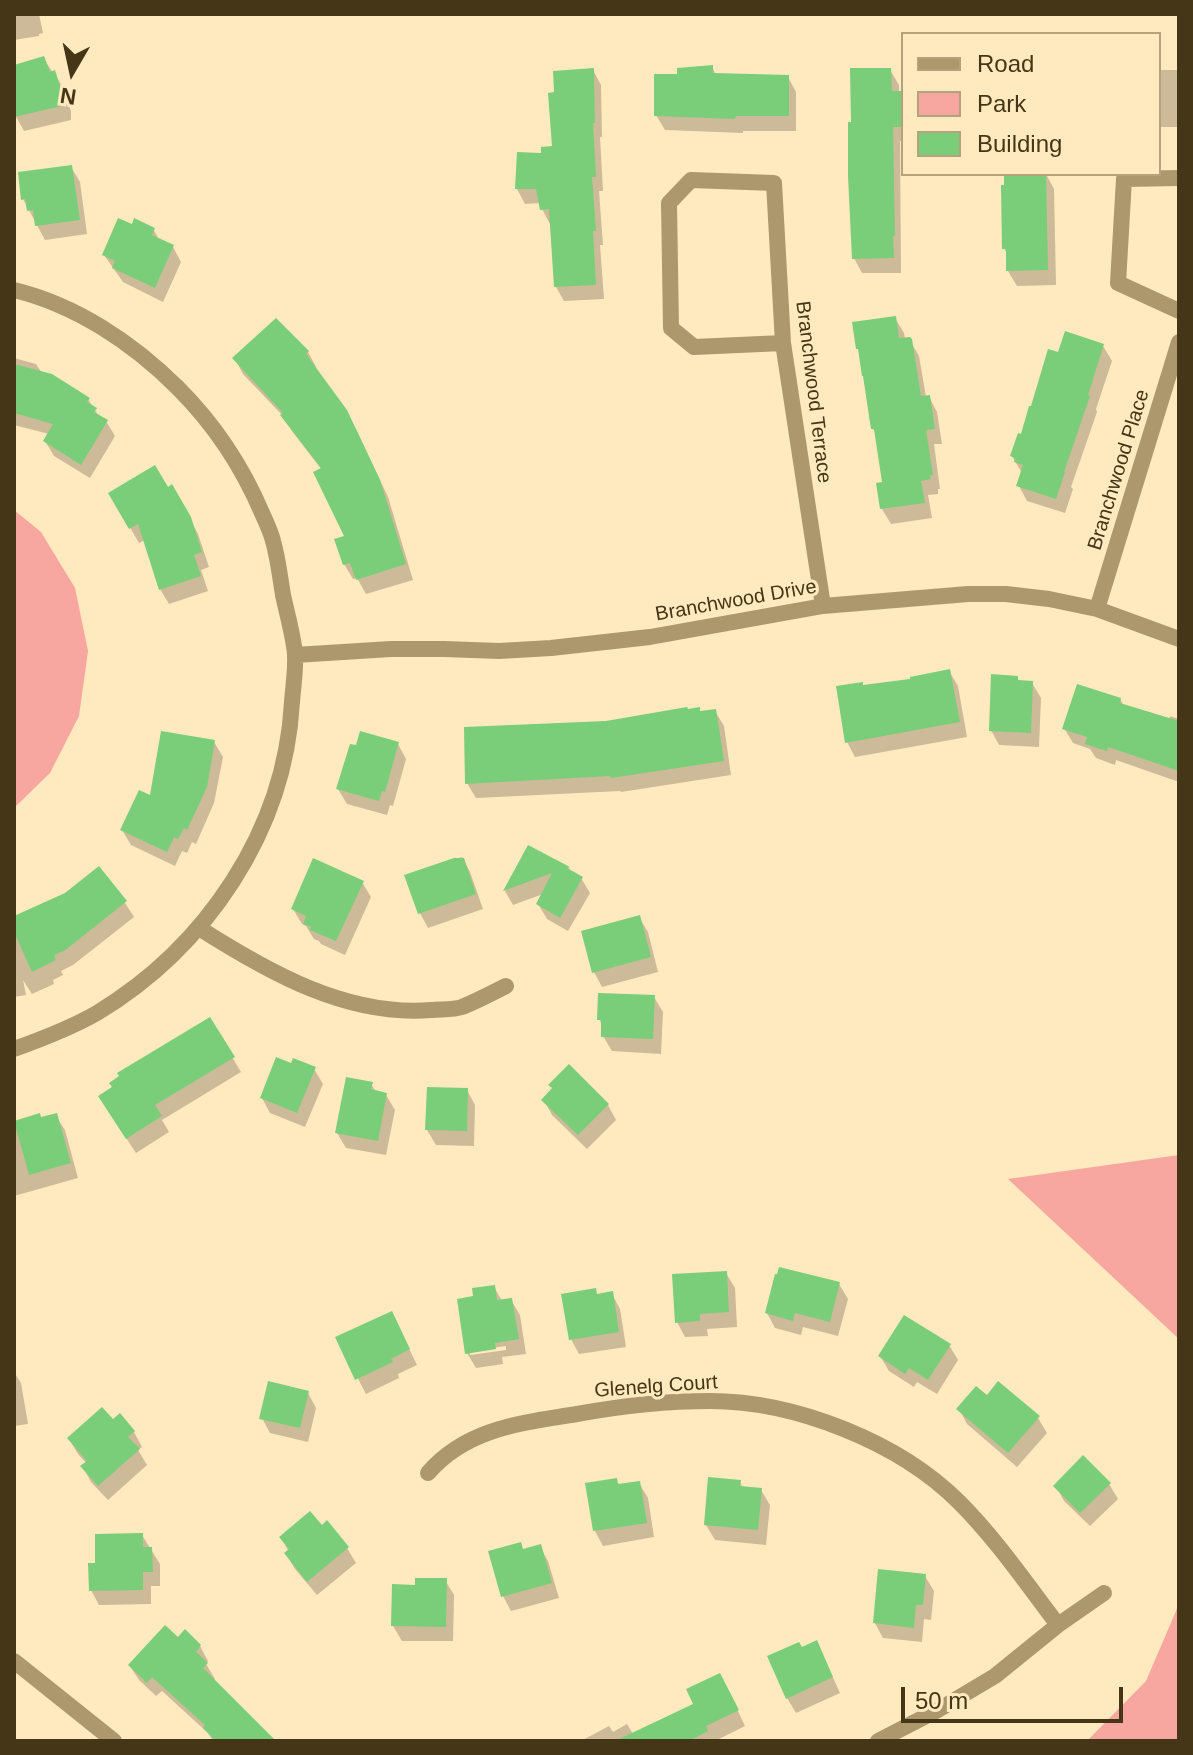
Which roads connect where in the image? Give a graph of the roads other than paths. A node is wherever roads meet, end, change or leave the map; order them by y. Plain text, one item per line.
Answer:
1 (1179, 178) edge
2 (14, 290) edge
3 (1179, 311) edge
4 (1179, 342) edge
5 (783, 343) junction
6 (823, 606) junction
7 (1097, 609) junction
8 (1179, 639) edge
9 (295, 655) junction
10 (199, 928) junction
11 (506, 986) dead end
12 (14, 1049) edge
13 (428, 1473) dead end
14 (1104, 1593) dead end
15 (1058, 1625) junction
16 (14, 1661) edge
17 (114, 1741) edge
18 (878, 1741) edge

1 - 3 street
2 - 9 street
4 - 7 street, Branchwood Place
5 - 5 street, Branchwood Terrace
5 - 6 street, Branchwood Terrace
6 - 7 street, Branchwood Drive
6 - 9 street, Branchwood Drive
7 - 8 street, Branchwood Drive
9 - 10 street
10 - 11 street
10 - 12 street
13 - 15 street, Glenelg Court
14 - 15 street
15 - 18 street
16 - 17 street

